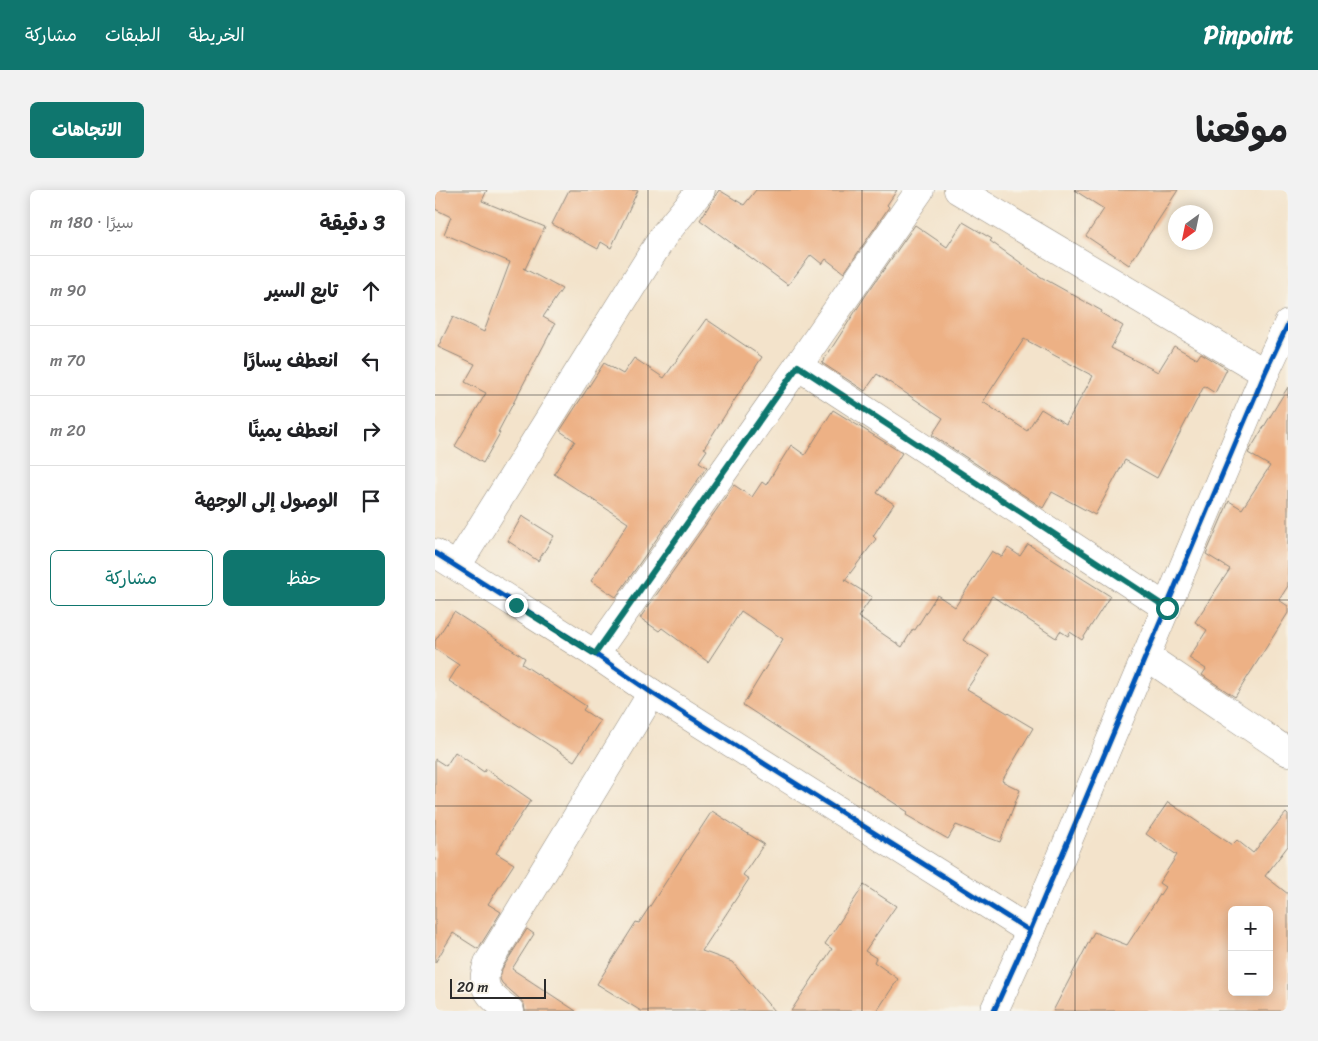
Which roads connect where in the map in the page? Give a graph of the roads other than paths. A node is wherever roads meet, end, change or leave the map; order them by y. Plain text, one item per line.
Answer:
1 (701, 190) edge
2 (919, 190) edge
3 (958, 190) edge
4 (1288, 324) edge
5 (798, 366) junction
6 (1265, 373) junction
7 (446, 560) edge
8 (1167, 608) junction
9 (595, 654) junction
10 (1146, 656) junction
11 (652, 694) junction
12 (1288, 752) edge
13 (1030, 931) junction
14 (511, 1011) edge
15 (994, 1011) edge

1 - 7 street
2 - 5 street
3 - 6 street
4 - 6 street
5 - 8 street
5 - 9 street
6 - 8 street
7 - 9 street
8 - 10 street
9 - 11 street
10 - 12 street
10 - 13 street
11 - 13 street
11 - 14 street
13 - 15 street

